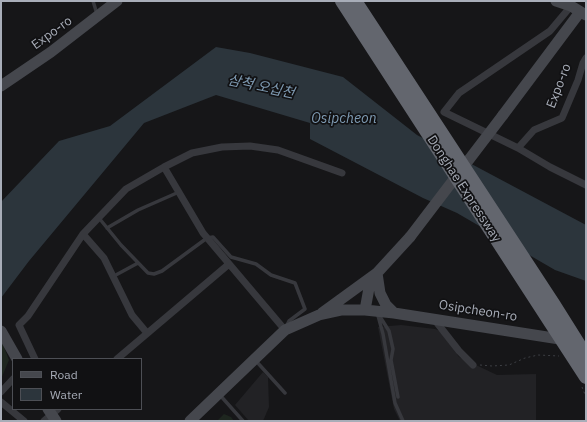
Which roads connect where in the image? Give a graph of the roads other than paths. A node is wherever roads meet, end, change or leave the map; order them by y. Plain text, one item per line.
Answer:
1 (93, 1) edge
2 (118, 1) edge
3 (342, 1) edge
4 (355, 1) edge
5 (556, 1) edge
6 (579, 8) edge
7 (98, 17) junction
8 (586, 58) edge
9 (1, 86) edge
10 (518, 148) junction
11 (164, 166) junction
12 (342, 173) dead end
13 (586, 185) edge
14 (179, 192) junction
15 (99, 218) junction
16 (108, 228) junction
17 (83, 234) junction
18 (207, 238) junction
19 (138, 263) junction
20 (229, 264) junction
21 (377, 272) junction
22 (113, 277) junction
23 (364, 310) junction
24 (377, 311) junction
25 (394, 313) junction
26 (318, 315) junction
27 (434, 318) junction
28 (285, 330) junction
29 (1, 331) edge
30 (147, 333) junction
31 (586, 343) edge
32 (586, 356) edge
33 (16, 358) edge
34 (35, 358) edge
35 (118, 358) edge
36 (254, 358) junction
37 (473, 364) road end
38 (12, 380) edge
39 (584, 382) edge
40 (1, 392) edge
41 (219, 393) junction
42 (285, 393) dead end
43 (398, 397) dead end
44 (1, 402) edge
45 (24, 421) edge
46 (190, 421) edge
47 (243, 421) edge
48 (403, 421) edge

1 - 7 lane
2 - 7 street, Expo-ro
3 - 39 highway, Donghae Expressway, bridge
4 - 32 highway, Donghae Expressway, bridge
5 - 6 street
6 - 10 street
6 - 21 street, bridge
7 - 9 street, Expo-ro
8 - 10 street, Expo-ro
10 - 13 street
11 - 12 street
11 - 14 street
11 - 15 street
14 - 16 lane
14 - 18 street
15 - 16 lane
15 - 17 street
16 - 19 lane
17 - 22 street
17 - 34 street
18 - 19 lane
18 - 20 street
18 - 28 lane
19 - 22 lane
20 - 28 street
20 - 30 street
21 - 23 street
21 - 25 street
21 - 26 street
22 - 30 street
23 - 24 street, Osipcheon-ro
23 - 26 street, Osipcheon-ro
24 - 25 street, Osipcheon-ro
24 - 43 lane
24 - 48 lane
25 - 27 street, Osipcheon-ro
26 - 28 street, Osipcheon-ro
27 - 31 street, Osipcheon-ro
27 - 37 street
28 - 36 street, Osipcheon-ro
29 - 33 street
30 - 35 street
36 - 41 street, Osipcheon-ro
36 - 42 lane
38 - 40 street
41 - 46 street, Osipcheon-ro
41 - 47 lane
44 - 45 street

